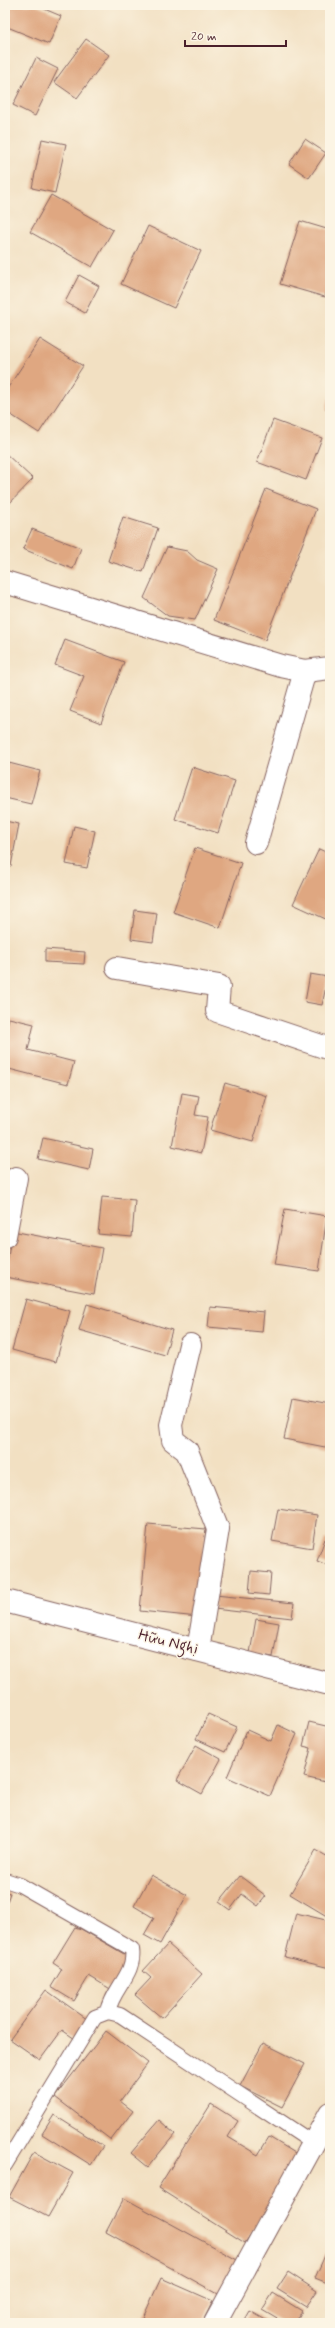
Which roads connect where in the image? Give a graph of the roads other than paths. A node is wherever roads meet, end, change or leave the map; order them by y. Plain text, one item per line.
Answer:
1 (5, 582) edge
2 (330, 668) edge
3 (305, 671) junction
4 (256, 843) dead end
5 (117, 968) dead end
6 (330, 1049) edge
7 (16, 1178) dead end
8 (5, 1236) edge
9 (190, 1345) dead end
10 (5, 1601) edge
11 (198, 1650) junction
12 (330, 1684) edge
13 (5, 1880) edge
14 (108, 2012) junction
15 (330, 2113) edge
16 (313, 2143) junction
17 (5, 2165) edge
18 (215, 2323) edge

1 - 3 street
2 - 3 street
3 - 4 street
5 - 6 street
7 - 8 street
9 - 11 street
10 - 11 street, Hữu Nghị
11 - 12 street, Hữu Nghị
13 - 14 lane
14 - 16 lane
14 - 17 lane
15 - 16 street
16 - 18 street

